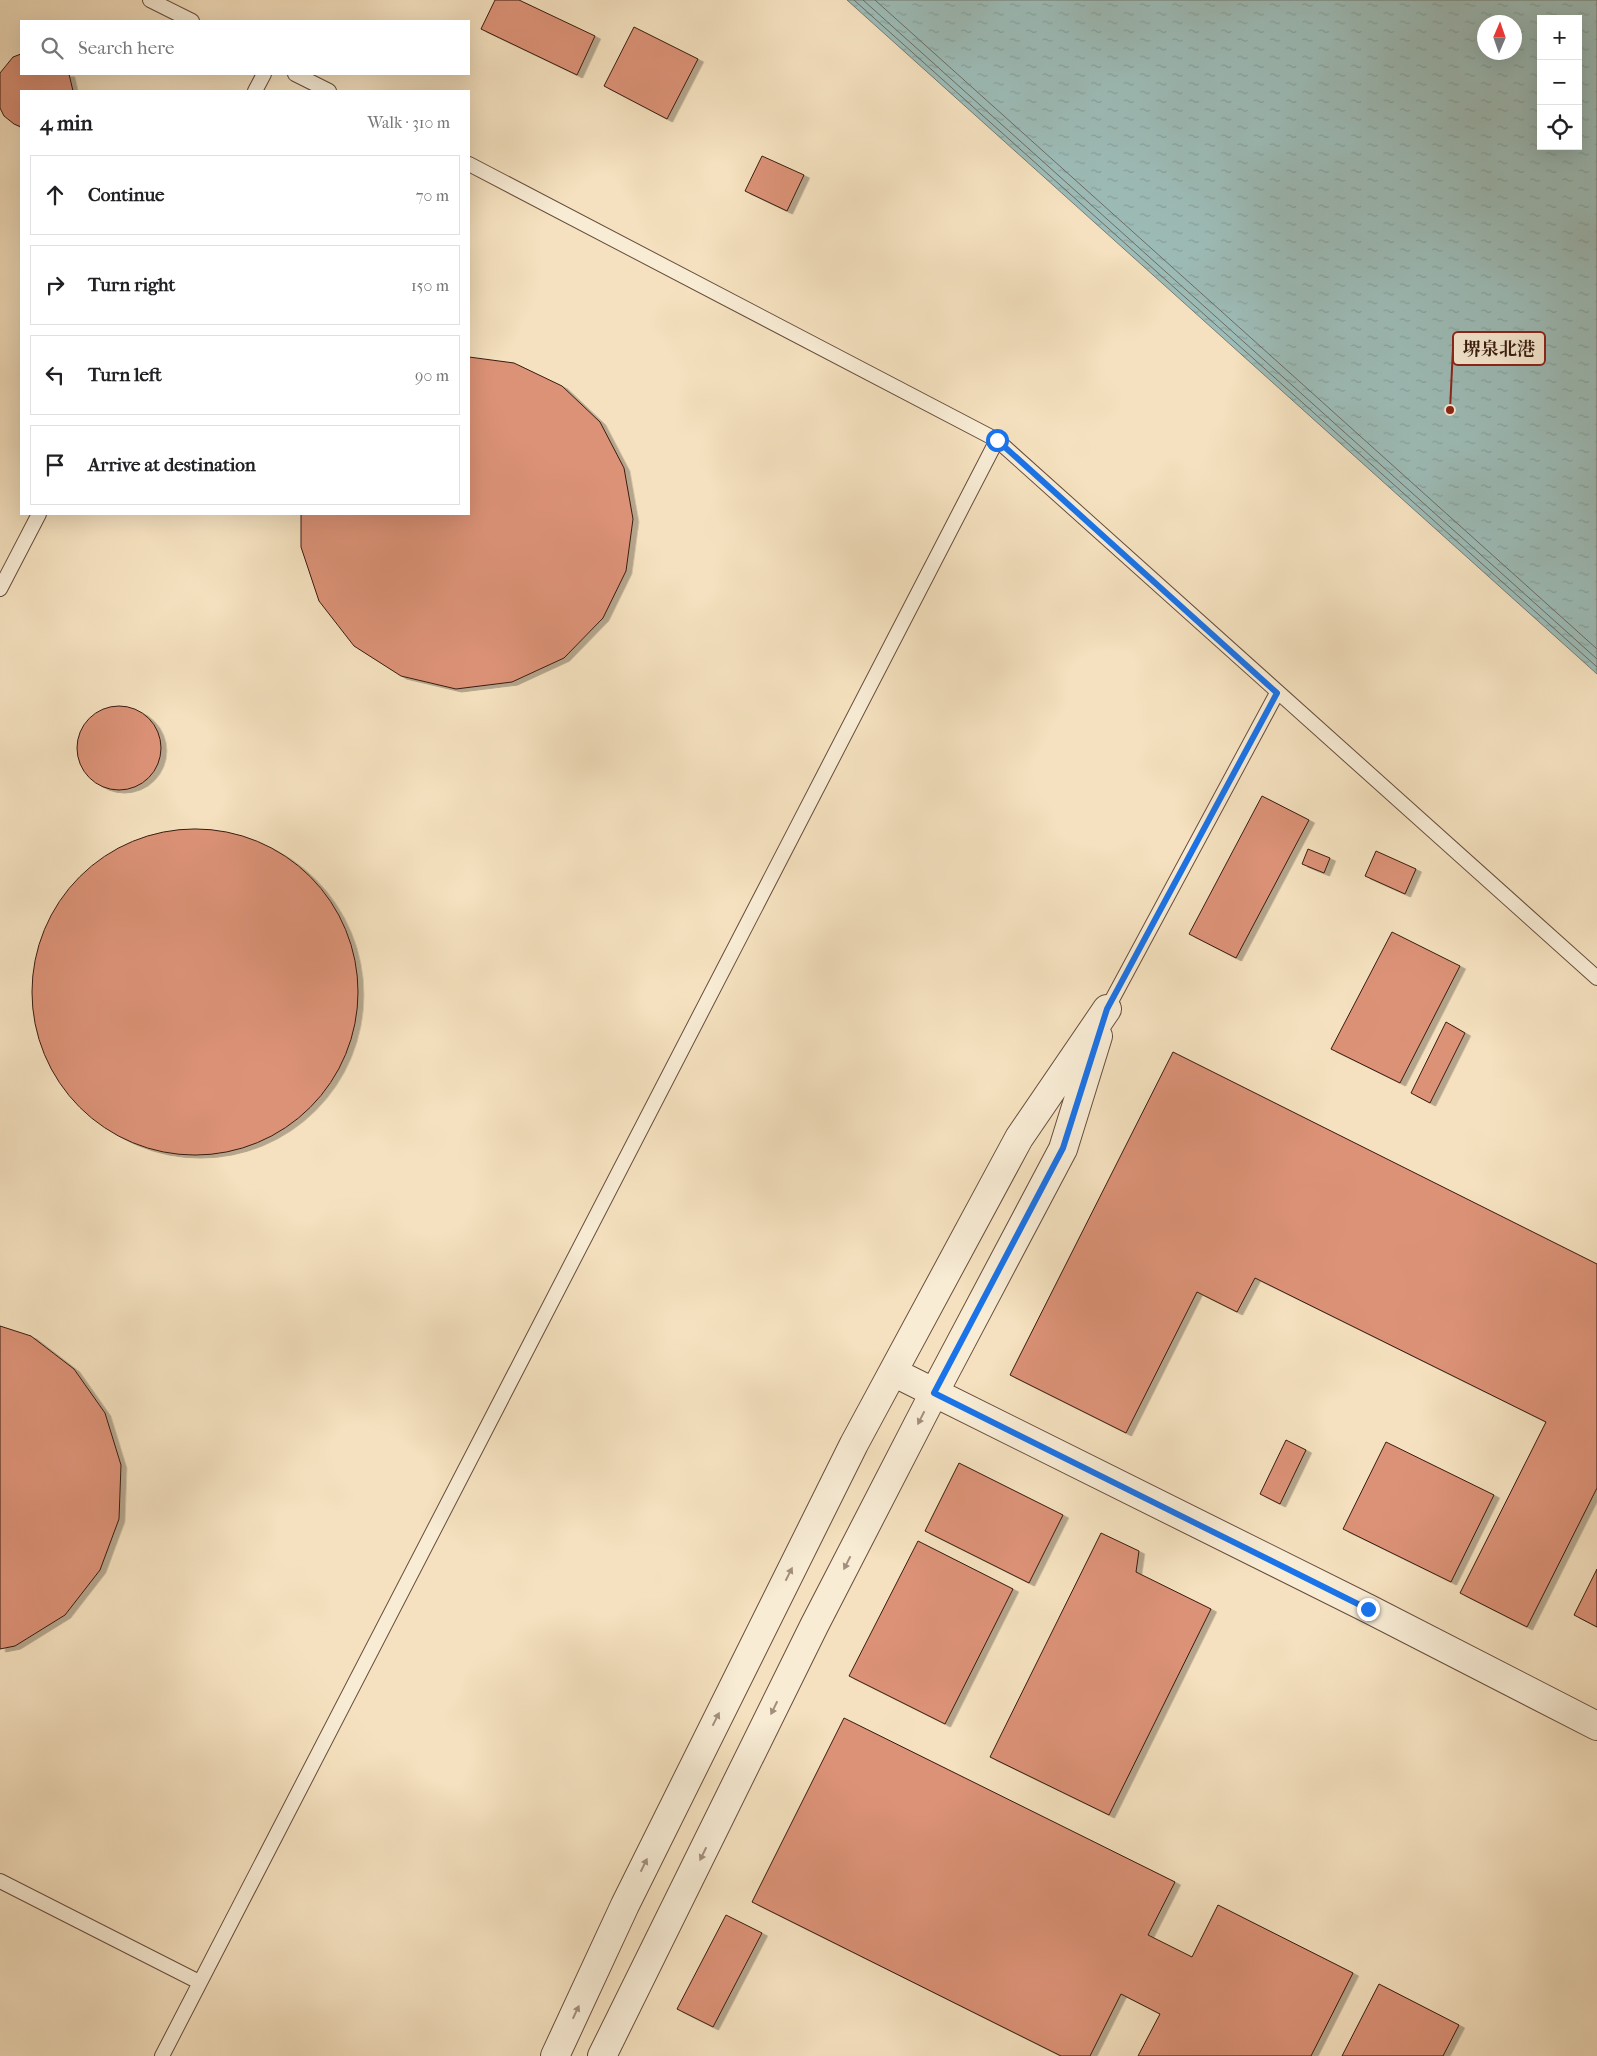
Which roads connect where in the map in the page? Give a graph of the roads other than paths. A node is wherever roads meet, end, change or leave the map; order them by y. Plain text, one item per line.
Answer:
1 (150, 0) edge
2 (190, 20) edge
3 (264, 75) edge
4 (297, 75) edge
5 (256, 90) edge
6 (327, 90) edge
7 (470, 165) edge
8 (997, 440) junction
9 (38, 515) edge
10 (0, 590) edge
11 (1277, 693) junction
12 (1597, 978) edge
13 (1107, 1009) junction
14 (893, 1372) junction
15 (934, 1393) junction
16 (1597, 1726) edge
17 (0, 1881) edge
18 (199, 1982) junction
19 (562, 2054) edge
20 (162, 2056) edge
21 (602, 2056) edge

1 - 2 lane
3 - 5 lane
4 - 6 lane
7 - 8 lane
8 - 11 lane
8 - 18 lane
9 - 10 lane
11 - 12 lane
11 - 13 lane
13 - 14 street
13 - 15 street
14 - 15 street
19 -> 14 street
15 - 16 street
15 -> 21 street
17 - 18 lane
18 - 20 lane

